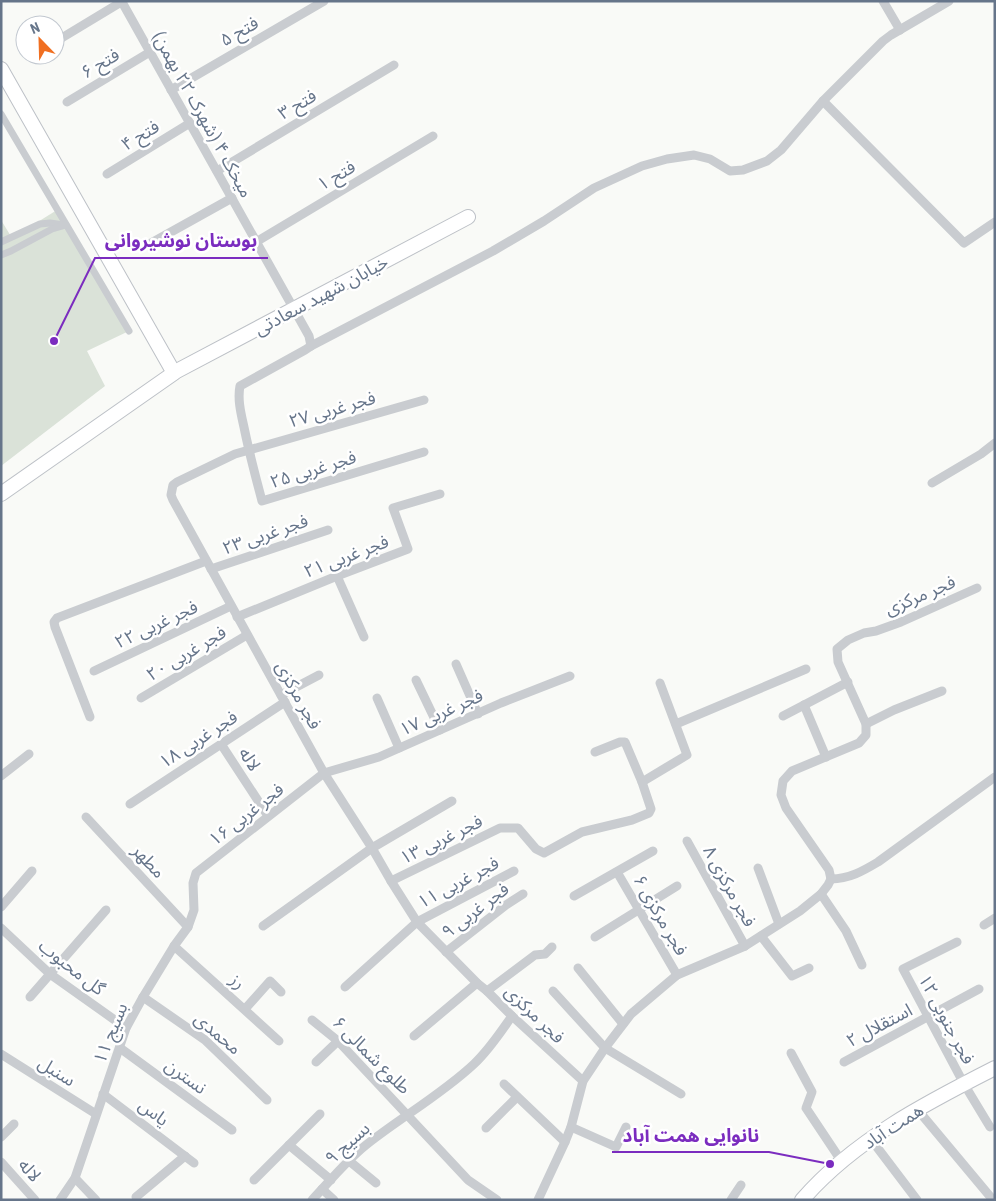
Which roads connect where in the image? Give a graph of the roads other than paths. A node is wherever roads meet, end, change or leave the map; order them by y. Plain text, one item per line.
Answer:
1 (324, 1) edge
2 (883, 1) edge
3 (949, 1) edge
4 (122, 2) edge
5 (900, 30) junction
6 (65, 36) edge
7 (150, 52) junction
8 (394, 64) dead end
9 (1, 69) edge
10 (171, 90) junction
11 (823, 100) junction
12 (67, 102) dead end
13 (1, 114) edge
14 (190, 123) junction
15 (433, 136) dead end
16 (217, 171) junction
17 (107, 174) dead end
18 (232, 198) junction
19 (468, 217) dead end
20 (995, 222) edge
21 (66, 225) junction
22 (1, 242) edge
23 (256, 242) junction
24 (144, 247) dead end
25 (1, 255) edge
26 (294, 309) junction
27 (129, 330) dead end
28 (310, 341) junction
29 (173, 373) junction
30 (424, 400) dead end
31 (995, 443) edge
32 (249, 450) junction
33 (424, 452) dead end
34 (932, 483) dead end
35 (1, 494) edge
36 (440, 494) dead end
37 (328, 530) dead end
38 (209, 565) junction
39 (337, 576) junction
40 (977, 588) dead end
41 (231, 606) junction
42 (238, 617) junction
43 (247, 635) junction
44 (364, 637) dead end
45 (456, 664) dead end
46 (806, 668) dead end
47 (94, 671) dead end
48 (319, 675) dead end
49 (570, 676) dead end
50 (416, 680) dead end
51 (848, 682) junction
52 (660, 683) dead end
53 (942, 691) dead end
54 (141, 698) dead end
55 (283, 698) junction
56 (377, 698) dead end
57 (804, 705) junction
58 (478, 714) junction
59 (783, 716) dead end
60 (90, 717) dead end
61 (676, 724) junction
62 (866, 724) junction
63 (440, 730) junction
64 (221, 744) junction
65 (399, 748) junction
66 (595, 752) dead end
67 (29, 754) dead end
68 (826, 757) junction
69 (324, 773) junction
70 (1, 776) edge
71 (995, 777) edge
72 (642, 782) junction
73 (452, 801) dead end
74 (130, 804) dead end
75 (268, 816) junction
76 (86, 817) dead end
77 (687, 841) dead end
78 (372, 848) junction
79 (654, 851) dead end
80 (758, 868) dead end
81 (32, 871) dead end
82 (514, 871) dead end
83 (617, 872) junction
84 (831, 879) junction
85 (390, 882) junction
86 (193, 883) joint
87 (677, 886) dead end
88 (523, 894) dead end
89 (821, 894) junction
90 (574, 896) dead end
91 (1, 907) edge
92 (106, 910) dead end
93 (638, 910) junction
94 (995, 918) edge
95 (417, 922) junction
96 (779, 924) junction
97 (984, 925) dead end
98 (263, 926) dead end
99 (188, 927) junction
100 (1, 928) edge
101 (761, 936) junction
102 (595, 937) dead end
103 (957, 942) dead end
104 (174, 946) junction
105 (745, 946) junction
106 (552, 947) dead end
107 (446, 952) junction
108 (862, 965) dead end
109 (578, 968) dead end
110 (809, 968) dead end
111 (50, 974) junction
112 (676, 975) junction
113 (477, 982) junction
114 (345, 987) dead end
115 (979, 989) dead end
116 (488, 991) junction
117 (553, 991) dead end
118 (281, 992) dead end
119 (30, 997) dead end
120 (143, 997) junction
121 (245, 1009) junction
122 (512, 1016) junction
123 (928, 1017) junction
124 (312, 1020) dead end
125 (623, 1024) junction
126 (126, 1028) junction
127 (414, 1036) dead end
128 (338, 1041) junction
129 (279, 1042) dead end
130 (120, 1048) junction
131 (605, 1048) junction
132 (791, 1053) dead end
133 (1, 1054) edge
134 (316, 1062) dead end
135 (844, 1062) dead end
136 (995, 1068) edge
137 (583, 1081) junction
138 (504, 1084) dead end
139 (964, 1084) junction
140 (103, 1094) junction
141 (681, 1094) dead end
142 (517, 1097) junction
143 (267, 1100) dead end
144 (917, 1110) junction
145 (96, 1114) junction
146 (320, 1114) dead end
147 (408, 1115) junction
148 (14, 1124) dead end
149 (571, 1127) junction
150 (626, 1127) dead end
151 (990, 1127) dead end
152 (486, 1128) dead end
153 (232, 1130) dead end
154 (1, 1137) edge
155 (870, 1138) junction
156 (565, 1142) junction
157 (289, 1146) junction
158 (184, 1156) junction
159 (348, 1160) junction
160 (1, 1162) edge
161 (842, 1162) junction
162 (194, 1163) dead end
163 (75, 1178) junction
164 (254, 1180) dead end
165 (331, 1180) junction
166 (376, 1183) dead end
167 (741, 1185) dead end
168 (322, 1189) junction
169 (136, 1197) dead end
170 (485, 1197) edge
171 (35, 1200) edge
172 (60, 1200) edge
173 (96, 1200) edge
174 (312, 1200) edge
175 (334, 1200) edge
176 (497, 1200) edge
177 (538, 1200) edge
178 (731, 1200) edge
179 (802, 1200) edge
180 (917, 1200) edge
181 (993, 1200) edge

1 - 10 street, فتح ۵
2 - 5 street
3 - 5 street
4 - 6 street
4 - 7 street, (شهرک ۲۲ بهمن) میخک ۴
5 - 11 street
7 - 10 street, (شهرک ۲۲ بهمن) میخک ۴
7 - 12 street, فتح ۶
8 - 16 street, فتح ۳
9 - 29 main road
10 - 14 street, (شهرک ۲۲ بهمن) میخک ۴
11 - 20 street
11 - 28 street
13 - 21 street
14 - 16 street, (شهرک ۲۲ بهمن) میخک ۴
14 - 17 street, فتح ۴
15 - 23 street, فتح ۱
16 - 18 street, (شهرک ۲۲ بهمن) میخک ۴
18 - 23 street, (شهرک ۲۲ بهمن) میخک ۴
18 - 24 street
19 - 26 main road, خیابان شهید سعادتی
21 - 22 street
21 - 25 street
21 - 27 street
23 - 26 street, (شهرک ۲۲ بهمن) میخک ۴
26 - 28 street, (شهرک ۲۲ بهمن) میخک ۴
26 - 29 main road, خیابان شهید سعادتی
28 - 32 street
29 - 35 main road, خیابان شهید سعادتی
30 - 32 street, فجر غربی ۲۷
31 - 34 street
32 - 33 street, فجر غربی ۲۵
32 - 38 street, فجر مرکزی
36 - 39 street, فجر غربی ۲۱
37 - 38 street, فجر غربی ۲۳
38 - 41 street, فجر مرکزی
38 - 60 street, فجر غربی ۲۳
39 - 42 street, فجر غربی ۲۱
39 - 44 street
40 - 51 street, فجر مرکزی
41 - 42 street, فجر مرکزی
41 - 47 street, فجر غربی ۲۲
42 - 43 street, فجر مرکزی
43 - 54 street, فجر غربی ۲۰
43 - 55 street, فجر مرکزی
45 - 58 street
46 - 61 street
48 - 55 street, فجر غربی ۱۸
49 - 58 street, فجر غربی ۱۷
50 - 63 street
51 - 57 street
51 - 62 street
52 - 61 street
53 - 62 street
55 - 64 street, فجر غربی ۱۸
55 - 69 street, فجر مرکزی
56 - 65 street
57 - 59 street
57 - 68 street
58 - 63 street, فجر غربی ۱۷
61 - 72 street
62 - 68 street
63 - 65 street, فجر غربی ۱۷
64 - 74 street, فجر غربی ۱۸
64 - 75 street, لاله
65 - 69 street, فجر غربی ۱۷
66 - 72 street, فجر غربی ۱۳
67 - 70 street
68 - 84 street
69 - 75 street, فجر غربی ۱۶
69 - 78 street, فجر مرکزی
71 - 84 street
72 - 85 street, فجر غربی ۱۳
73 - 78 street
75 - 86 street, فجر غربی ۱۶
76 - 99 street, مطهر
77 - 105 street, فجر مرکزی ۸
78 - 85 street, فجر مرکزی
78 - 98 street
79 - 83 street
80 - 96 street
81 - 91 street
82 - 95 street, فجر غربی ۱۱
83 - 90 street
83 - 93 street, فجر مرکزی ۶
84 - 89 street
85 - 95 street, فجر مرکزی
86 - 99 street, بسیج ۱۱
87 - 93 street
88 - 107 street, فجر غربی ۹
89 - 96 street
89 - 108 street
92 - 111 street
93 - 102 street
93 - 112 street, فجر مرکزی ۶
94 - 97 street
95 - 107 street, فجر مرکزی
95 - 114 street, فجر غربی ۱۱
96 - 101 street
99 - 104 street, بسیج ۱۱
100 - 111 street, گل محبوب
101 - 105 street
101 - 110 street
103 - 123 street, فجر جنوبی ۱۲
104 - 120 street, بسیج ۱۱
104 - 121 street, رز
105 - 112 street
106 - 116 street
107 - 113 street, فجر مرکزی
109 - 125 street
111 - 119 street
111 - 126 street, گل محبوب
112 - 125 street
113 - 116 street, فجر مرکزی
113 - 127 street
115 - 123 street, استقلال ۲
116 - 122 street, فجر مرکزی
117 - 131 street
118 - 121 street
120 - 126 street, بسیج ۱۱
120 - 143 street, محمدی
121 - 129 street, رز
122 - 137 street, فجر مرکزی
122 - 147 street, بسیج ۹
123 - 135 street, استقلال ۲
123 - 139 street, فجر جنوبی ۱۲
124 - 128 street, طلوع شمالی ۶
125 - 131 street
126 - 130 street, بسیج ۱۱
128 - 134 street
128 - 147 street, طلوع شمالی ۶
130 - 140 street, بسیج ۱۱
130 - 153 street, نسترن
131 - 137 street
131 - 141 street
132 - 161 street
133 - 145 street, سنبل
136 - 139 main road, همت آباد
137 - 149 street
138 - 142 street
139 - 144 main road, همت آباد
139 - 151 street, فجر جنوبی ۱۲
140 - 145 street, بسیج ۱۱
140 - 158 street, یاس
142 - 152 street
142 - 156 street
144 - 155 main road, همت آباد
144 - 181 street
145 - 163 street, بسیج ۱۱
146 - 157 street
147 - 159 street, بسیج ۹
147 - 170 street, طلوع شمالی ۶
148 - 154 street
149 - 150 street
149 - 156 street
155 - 161 main road, همت آباد
155 - 180 street
156 - 177 street
157 - 164 street
157 - 165 street
158 - 162 street, یاس
158 - 169 street
159 - 165 street, بسیج ۹
159 - 166 street
160 - 171 street, لاله
161 - 179 main road, همت آباد
163 - 172 street, بسیج ۱۱
163 - 173 street
165 - 168 street, بسیج ۹
167 - 178 street
168 - 174 street, بسیج ۹
168 - 175 street
170 - 176 street, طلوع شمالی ۶

